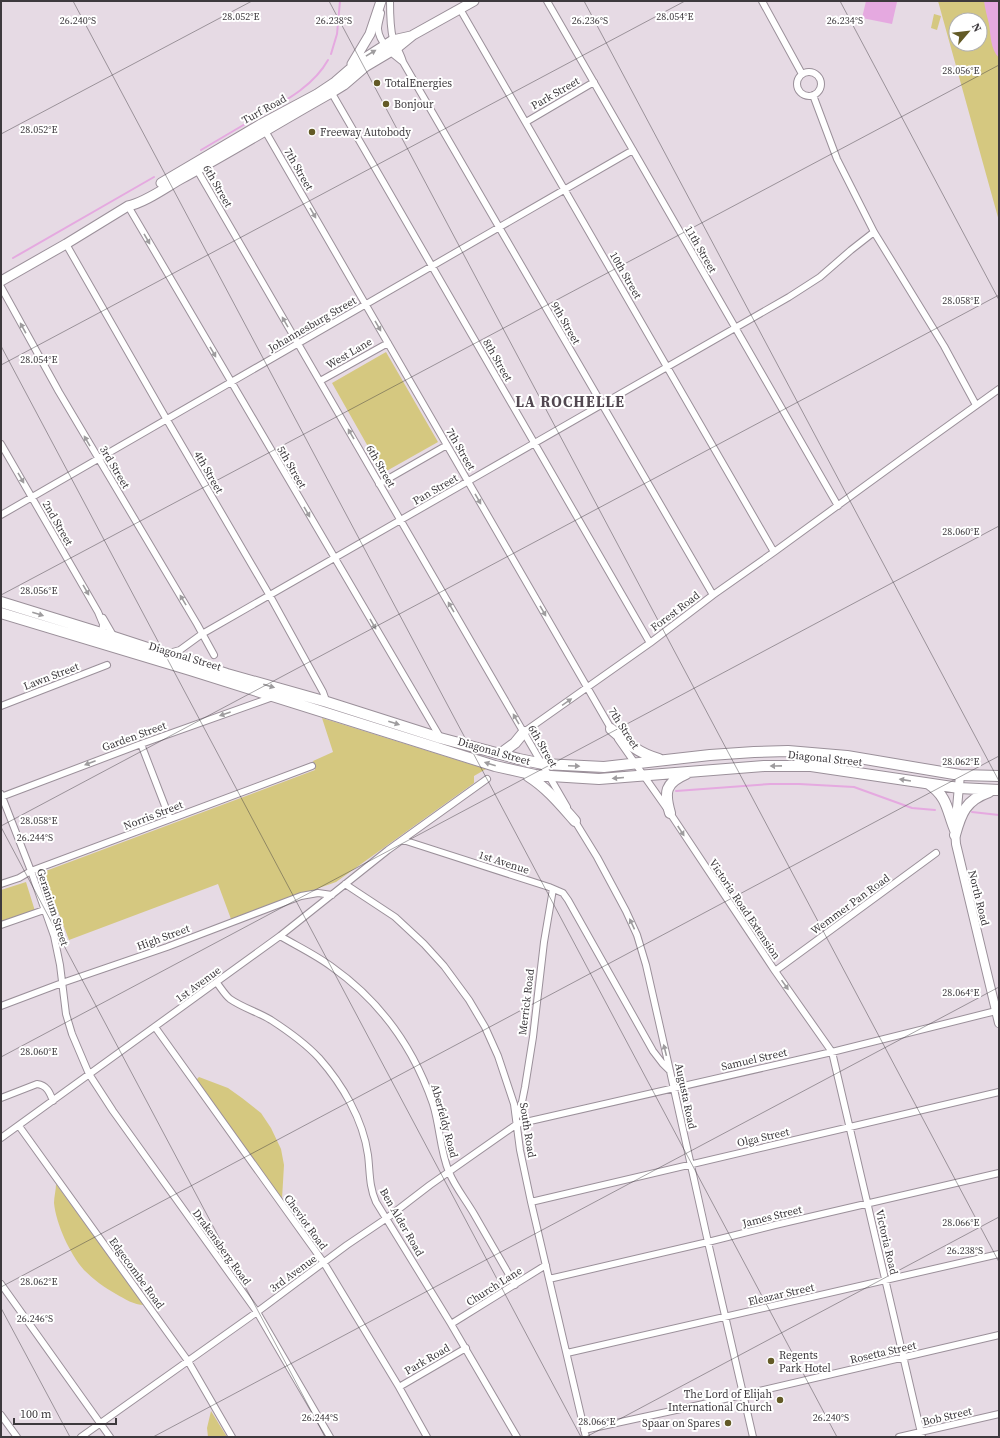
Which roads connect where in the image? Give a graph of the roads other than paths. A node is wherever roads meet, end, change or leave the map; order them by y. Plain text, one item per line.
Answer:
1 (382, 1) edge
2 (390, 1) edge
3 (474, 1) edge
4 (547, 1) edge
5 (762, 1) edge
6 (460, 9) junction
7 (392, 46) junction
8 (350, 68) junction
9 (802, 74) junction
10 (594, 82) junction
11 (330, 90) junction
12 (813, 95) junction
13 (526, 122) junction
14 (263, 127) junction
15 (633, 150) junction
16 (195, 167) junction
17 (565, 190) junction
18 (128, 206) junction
19 (499, 228) junction
20 (874, 232) junction
21 (66, 244) junction
22 (432, 267) junction
23 (1, 282) edge
24 (1, 287) edge
25 (366, 305) junction
26 (736, 328) junction
27 (388, 343) junction
28 (298, 344) junction
29 (668, 367) junction
30 (320, 381) junction
31 (232, 383) junction
32 (999, 390) edge
33 (602, 405) junction
34 (976, 405) junction
35 (167, 420) junction
36 (1, 444) edge
37 (535, 444) junction
38 (447, 445) junction
39 (98, 460) junction
40 (468, 482) junction
41 (379, 484) junction
42 (32, 498) junction
43 (838, 506) junction
44 (1, 515) edge
45 (401, 520) junction
46 (774, 552) junction
47 (334, 558) junction
48 (713, 595) junction
49 (270, 596) junction
50 (2, 604) edge
51 (98, 612) junction
52 (202, 634) junction
53 (114, 637) junction
54 (101, 638) junction
55 (650, 642) junction
56 (165, 653) junction
57 (214, 655) dead end
58 (107, 665) dead end
59 (587, 688) junction
60 (275, 696) junction
61 (1, 706) edge
62 (327, 707) junction
63 (611, 729) junction
64 (524, 732) junction
65 (440, 738) junction
66 (141, 744) junction
67 (500, 754) junction
68 (665, 760) junction
69 (636, 763) junction
70 (543, 764) junction
71 (312, 766) dead end
72 (690, 772) junction
73 (523, 773) junction
74 (643, 776) junction
75 (960, 776) junction
76 (999, 776) edge
77 (550, 777) junction
78 (487, 779) dead end
79 (928, 784) junction
80 (959, 788) junction
81 (996, 790) edge
82 (1, 796) edge
83 (670, 813) junction
84 (170, 819) junction
85 (575, 821) junction
86 (955, 833) junction
87 (403, 840) junction
88 (936, 853) dead end
89 (32, 871) junction
90 (1, 884) edge
91 (345, 884) junction
92 (554, 889) junction
93 (332, 895) junction
94 (44, 910) junction
95 (1, 925) edge
96 (280, 936) junction
97 (775, 971) junction
98 (62, 983) junction
99 (217, 983) junction
100 (1, 1006) edge
101 (996, 1011) junction
102 (999, 1023) edge
103 (155, 1027) junction
104 (832, 1052) junction
105 (670, 1071) junction
106 (89, 1074) junction
107 (673, 1088) junction
108 (999, 1092) edge
109 (1, 1098) edge
110 (53, 1101) junction
111 (517, 1116) junction
112 (517, 1124) junction
113 (19, 1126) junction
114 (850, 1128) junction
115 (1, 1138) edge
116 (690, 1164) junction
117 (449, 1172) junction
118 (999, 1173) edge
119 (531, 1202) junction
120 (868, 1203) junction
121 (387, 1218) junction
122 (708, 1242) junction
123 (999, 1254) edge
124 (324, 1263) junction
125 (546, 1265) junction
126 (549, 1279) junction
127 (885, 1279) junction
128 (1, 1284) edge
129 (515, 1285) junction
130 (256, 1312) junction
131 (726, 1317) junction
132 (451, 1324) junction
133 (999, 1335) edge
134 (466, 1348) junction
135 (567, 1353) junction
136 (904, 1357) junction
137 (188, 1361) junction
138 (399, 1387) junction
139 (743, 1395) junction
140 (999, 1414) edge
141 (1, 1415) edge
142 (101, 1423) junction
143 (584, 1430) junction
144 (921, 1434) edge
145 (17, 1437) edge
146 (81, 1437) edge
147 (110, 1437) edge
148 (232, 1437) edge
149 (330, 1437) edge
150 (427, 1437) edge
151 (518, 1437) edge
152 (586, 1437) edge
153 (753, 1437) edge
154 (899, 1437) edge

1 - 7 street
1 - 8 main road
2 - 7 street
3 - 6 main road, Turf Road
4 - 10 street, 11th Street
5 - 9 street
6 - 7 main road, Turf Road
6 - 13 street, 10th Street
8 -> 7 main road, Turf Road
7 - 11 main road, Turf Road
7 - 19 street, 9th Street
8 - 11 main road, Turf Road
9 - 12 street
9 - 12 street
10 - 13 street, Park Street
10 - 15 street, 11th Street
11 - 14 main road, Turf Road
11 - 22 street, 8th Street
12 - 20 street
13 - 17 street, 10th Street
14 - 16 main road, Turf Road
14 -> 25 street, 7th Street
15 - 17 street, Johannesburg Street
15 - 26 street, 11th Street
16 - 18 main road, Turf Road
28 -> 16 street, 6th Street
17 - 19 street, Johannesburg Street
17 - 29 street, 10th Street
18 - 21 main road, Turf Road
18 -> 31 street, 5th Street
19 - 22 street, Johannesburg Street
19 - 33 street, 9th Street
20 - 26 street, Pan Street
20 - 34 street
21 - 23 main road, Turf Road
21 - 35 street, 4th Street
22 - 25 street, Johannesburg Street
22 - 37 street, 8th Street
39 -> 24 street, 3rd Street
25 -> 27 street, 7th Street
25 - 28 street, Johannesburg Street
26 - 29 street, Pan Street
26 - 43 street, 11th Street
27 - 30 street, West Lane
27 - 38 street, 7th Street
28 - 30 street, 6th Street
28 - 31 street, Johannesburg Street
29 - 33 street, Pan Street
29 - 46 street, 10th Street
41 -> 30 street, 6th Street
31 - 35 street, Johannesburg Street
31 -> 47 street, 5th Street
32 - 34 street, Forest Road
33 - 37 street, Pan Street
33 - 48 street, 9th Street
34 - 43 street, Forest Road
35 - 39 street, Johannesburg Street
35 - 49 street, 4th Street
36 -> 42 street, 2nd Street
37 - 40 street, Pan Street
37 - 55 street, 8th Street
38 - 40 street, 7th Street
38 - 41 street
39 - 42 street, Johannesburg Street
52 -> 39 street, 3rd Street
40 - 45 street, Pan Street
40 -> 59 street, 7th Street
41 - 45 street, 6th Street
42 - 44 street, Johannesburg Street
42 -> 51 street, 2nd Street
43 - 46 street, Forest Road
45 - 47 street, Pan Street
64 -> 45 street, 6th Street
46 - 48 street, Forest Road
47 - 49 street, Pan Street
47 -> 65 street, 5th Street
48 - 55 street, Forest Road
49 - 52 street, Pan Street
49 - 62 street, 4th Street
50 - 54 main road, Diagonal Street
51 - 53 street, 2nd Street
51 - 54 street, 2nd Street
52 - 56 street, Pan Street
52 - 57 street, 3rd Street
53 - 54 main road, Diagonal Street
53 - 56 main road, Diagonal Street
54 - 60 main road, Diagonal Street
55 - 59 street, Forest Road
56 -> 62 main road, Diagonal Street
58 - 61 street, Lawn Street
59 - 63 street, 7th Street
64 -> 59 street, Forest Road
60 - 62 main road, Diagonal Street
60 -> 66 street, Garden Street
62 -> 65 main road, Diagonal Street
73 -> 62 main road, Diagonal Street
63 - 68 main road
63 - 69 street, 7th Street
64 - 67 main road
64 - 70 street, 6th Street
65 - 67 main road, Diagonal Street
66 -> 82 street, Garden Street
66 - 84 street
67 - 70 main road, Diagonal Street
68 - 69 main road, Diagonal Street
68 - 75 main road, Diagonal Street
70 -> 69 main road, Diagonal Street
69 - 74 street, 7th Street
70 - 77 street, 6th Street
71 - 84 street, Norris Street
72 - 74 main road, Diagonal Street
79 -> 72 main road, Diagonal Street
72 - 83 main road
73 - 77 main road, Diagonal Street
73 - 85 main road
74 -> 77 main road, Diagonal Street
74 - 83 street, Victoria Road Extension
75 - 76 main road, Diagonal Street
75 - 80 street, North Road
77 - 85 street, Augusta Road
78 - 87 street, 1st Avenue
79 - 80 main road, Diagonal Street
79 - 86 main road
80 - 81 main road, Diagonal Street
80 - 86 street, North Road
81 - 86 main road
82 - 89 street, Geranium Street
83 -> 97 street, Victoria Road Extension
84 - 89 street, Norris Street
105 -> 85 street, Augusta Road
86 - 101 street, North Road
87 - 91 street, 1st Avenue
87 - 92 street, 1st Avenue
88 - 97 street, Wemmer Pan Road
89 - 90 street, Norris Street
89 - 94 street, Geranium Street
91 - 93 street, 1st Avenue
91 - 111 street, South Road
92 - 105 street
92 - 111 street, Merrick Road
93 - 96 street, 1st Avenue
93 - 98 street, High Street
94 - 95 street
94 - 98 street, Geranium Street
96 - 99 street, 1st Avenue
96 - 117 street, Aberfeldy Road
97 -> 104 street, Victoria Road Extension
98 - 100 street, High Street
98 - 106 street, Geranium Street
99 - 103 street, 1st Avenue
99 - 121 street, Ben Alder Road
101 - 102 street, North Road
101 - 104 street, Samuel Street
103 - 106 street, 1st Avenue
103 - 124 street, Cheviot Road
104 - 107 street, Samuel Street
104 - 114 street, Victoria Road
105 - 107 street, Augusta Road
106 - 110 street, 1st Avenue
106 - 130 street, Drakensberg Road
107 - 112 street, Samuel Street
107 - 116 street, Augusta Road
108 - 114 street, Olga Street
109 - 110 street
110 - 113 street, 1st Avenue
111 - 112 street, South Road
112 - 117 street, 3rd Avenue
112 - 119 street, South Road
113 - 115 street, 1st Avenue
113 - 137 street, Edgecombe Road
114 - 116 street, Olga Street
114 - 120 street, Victoria Road
116 - 119 street, Olga Street
116 - 122 street, Augusta Road
117 - 121 street, 3rd Avenue
117 - 129 street, Aberfeldy Road
118 - 120 street, James Street
119 - 125 street, South Road
120 - 122 street, James Street
120 - 127 street, Victoria Road
121 - 124 street, 3rd Avenue
121 - 132 street, Ben Alder Road
122 - 126 street, James Street
122 - 131 street, Augusta Road
123 - 127 street, Eleazar Street
124 - 130 street, 3rd Avenue
124 - 138 street, Cheviot Road
125 - 126 street, South Road
125 - 129 street, Church Lane
126 - 135 street, South Road
127 - 131 street, Eleazar Street
127 - 136 street, Victoria Road
128 - 142 street
129 - 132 street, Church Lane
130 - 137 street, 3rd Avenue
130 - 149 street, Drakensberg Road
131 - 135 street, Eleazar Street
131 - 139 street, Augusta Road
132 - 134 street, Ben Alder Road
133 - 136 street, Rosetta Street
134 - 138 street, Park Road
134 - 151 street, Ben Alder Road
135 - 143 street, South Road
136 - 139 street, Rosetta Street
136 - 144 street, Victoria Road
137 - 142 street, 3rd Avenue
137 - 148 street, Edgecombe Road
138 - 150 street, Cheviot Road
139 - 143 street, Rosetta Street
139 - 153 street, Augusta Road
140 - 144 street, Bob Street
141 - 145 street
142 - 146 street, 3rd Avenue
142 - 147 street
143 - 152 street, South Road
144 - 154 street, Bob Street

